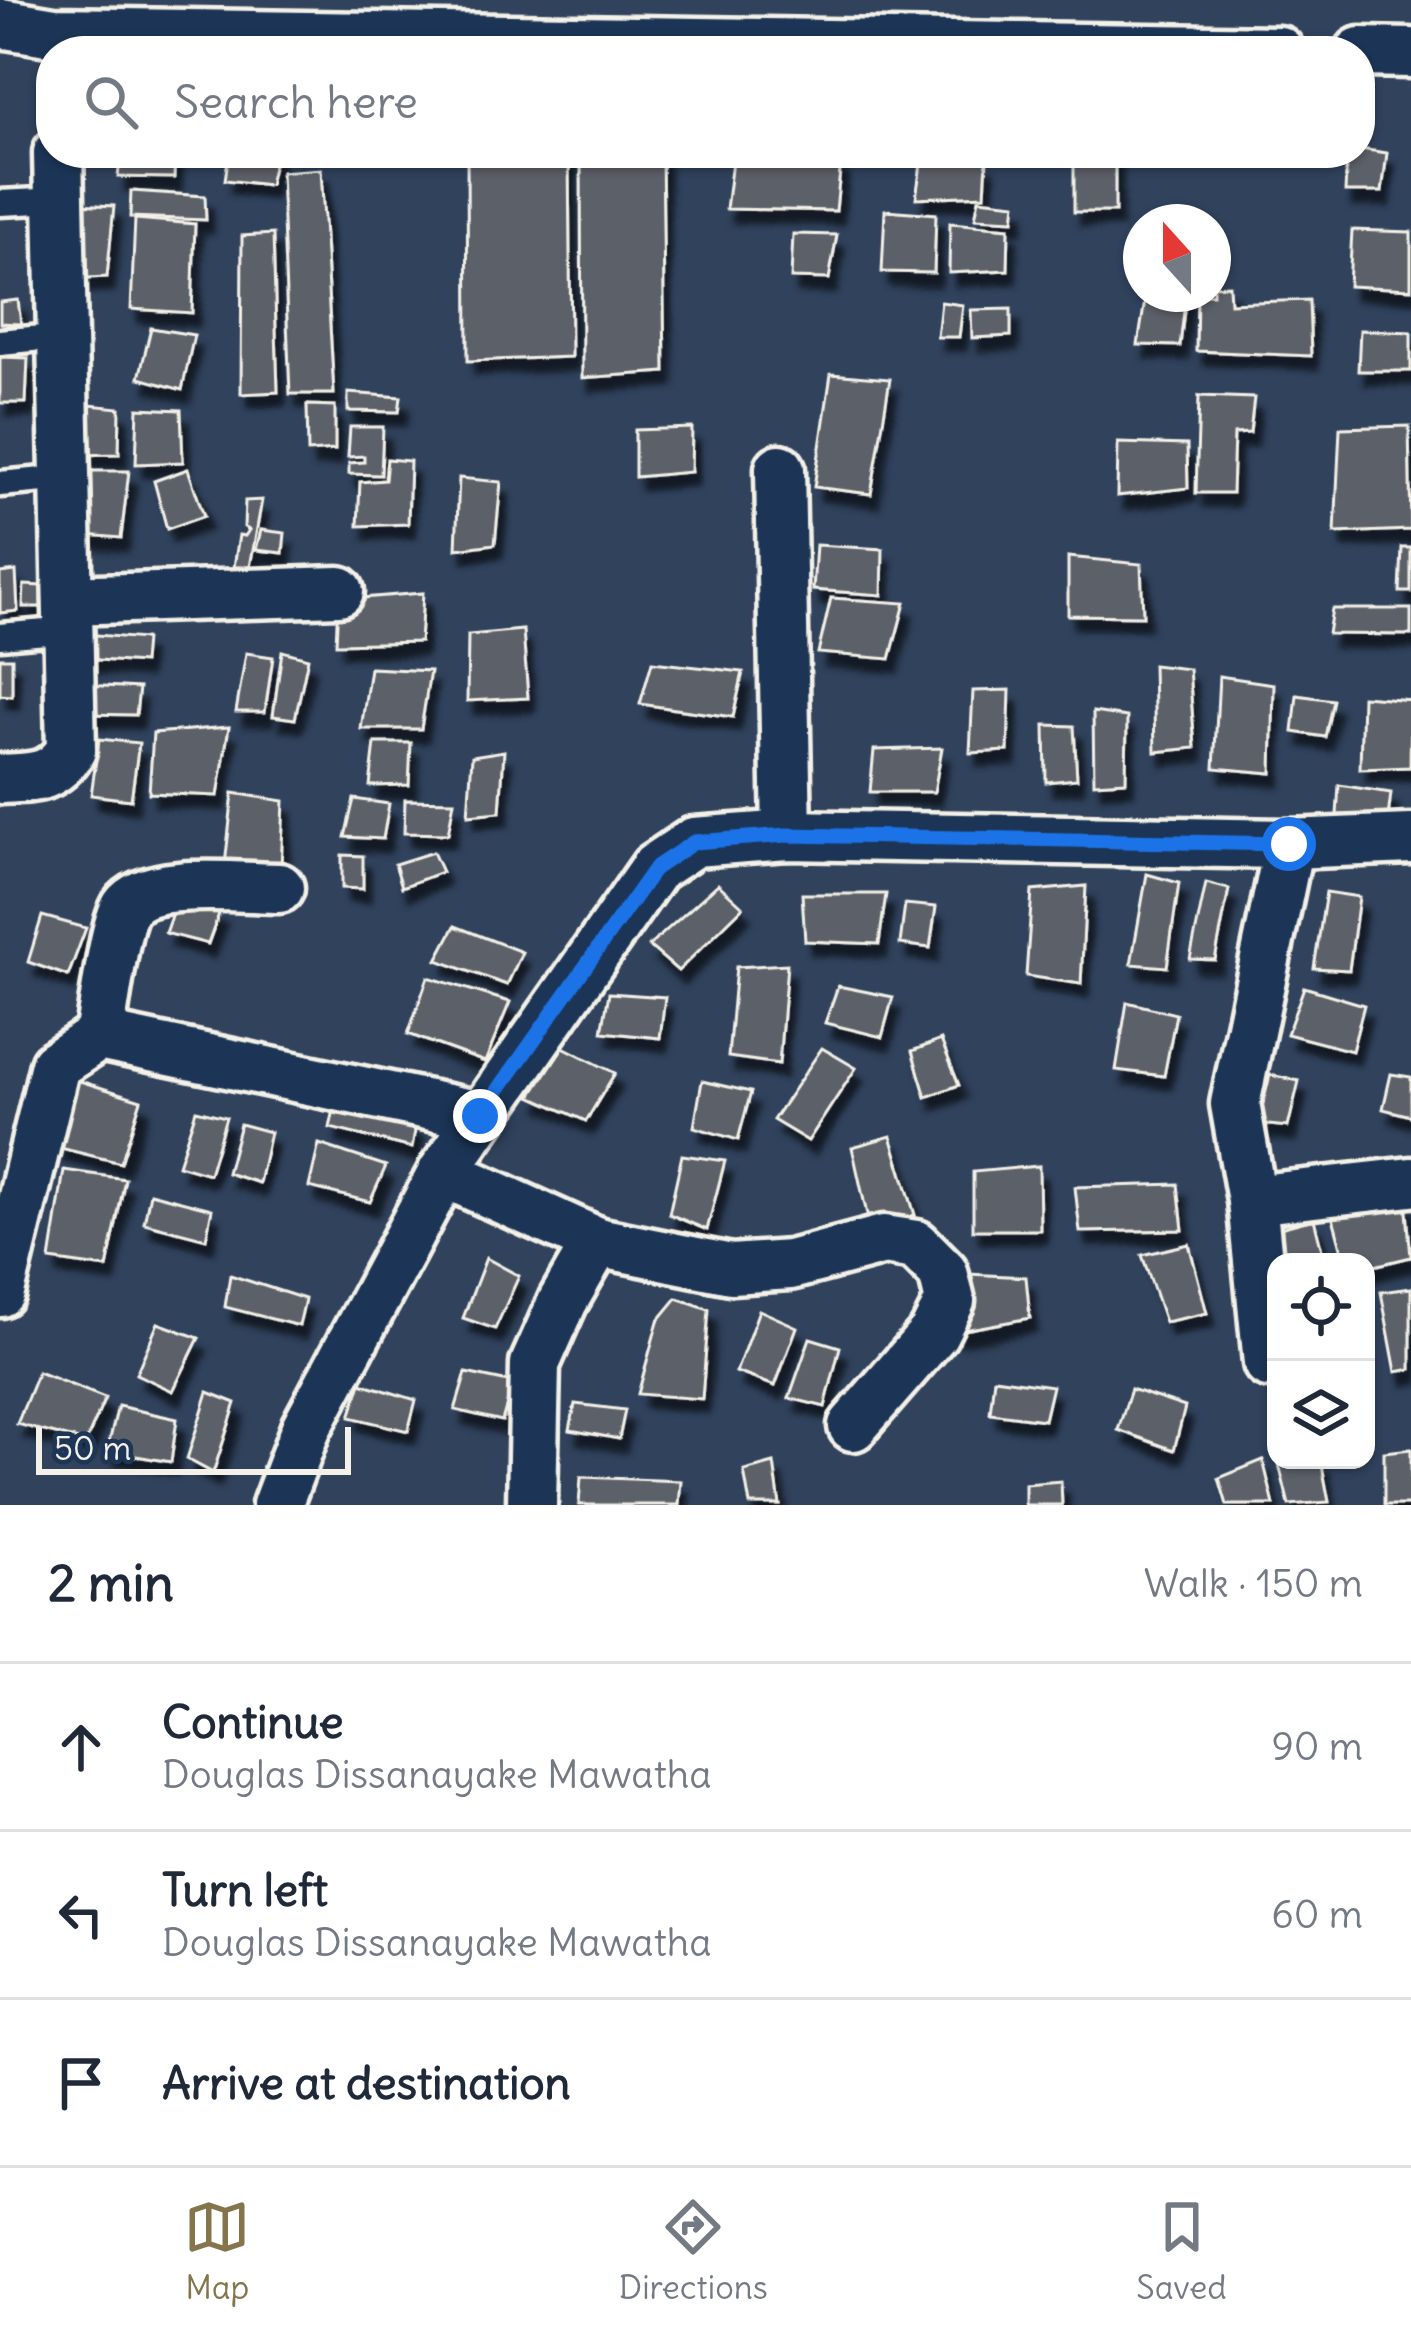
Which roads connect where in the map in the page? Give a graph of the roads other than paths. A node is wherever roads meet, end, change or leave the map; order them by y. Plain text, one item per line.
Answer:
1 (0, 23) edge
2 (38, 36) edge
3 (1375, 52) edge
4 (1411, 53) edge
5 (59, 176) edge
6 (0, 202) edge
7 (63, 336) junction
8 (0, 342) edge
9 (780, 469) dead end
10 (66, 478) junction
11 (0, 484) edge
12 (339, 591) dead end
13 (69, 615) junction
14 (0, 636) edge
15 (0, 779) edge
16 (787, 835) junction
17 (1411, 838) edge
18 (1289, 844) junction
19 (279, 888) dead end
20 (99, 1036) junction
21 (480, 1116) junction
22 (442, 1172) junction
23 (1411, 1182) edge
24 (1252, 1200) junction
25 (597, 1242) junction
26 (0, 1292) edge
27 (1268, 1361) edge
28 (853, 1426) dead end
29 (277, 1505) edge
30 (532, 1505) edge

1 - 2 street
3 - 4 street
5 - 6 lane
5 - 7 street
7 - 8 lane
7 - 10 street
9 - 16 street
10 - 11 lane
10 - 13 street
12 - 13 street
13 - 14 lane
13 - 15 street
16 - 18 street
16 - 21 street
17 - 18 street
18 - 24 street
19 - 20 street
20 - 21 street
20 - 26 street
21 - 22 street
22 - 25 street
22 - 29 street
23 - 24 street
24 - 27 street
25 - 28 street
25 - 30 street

